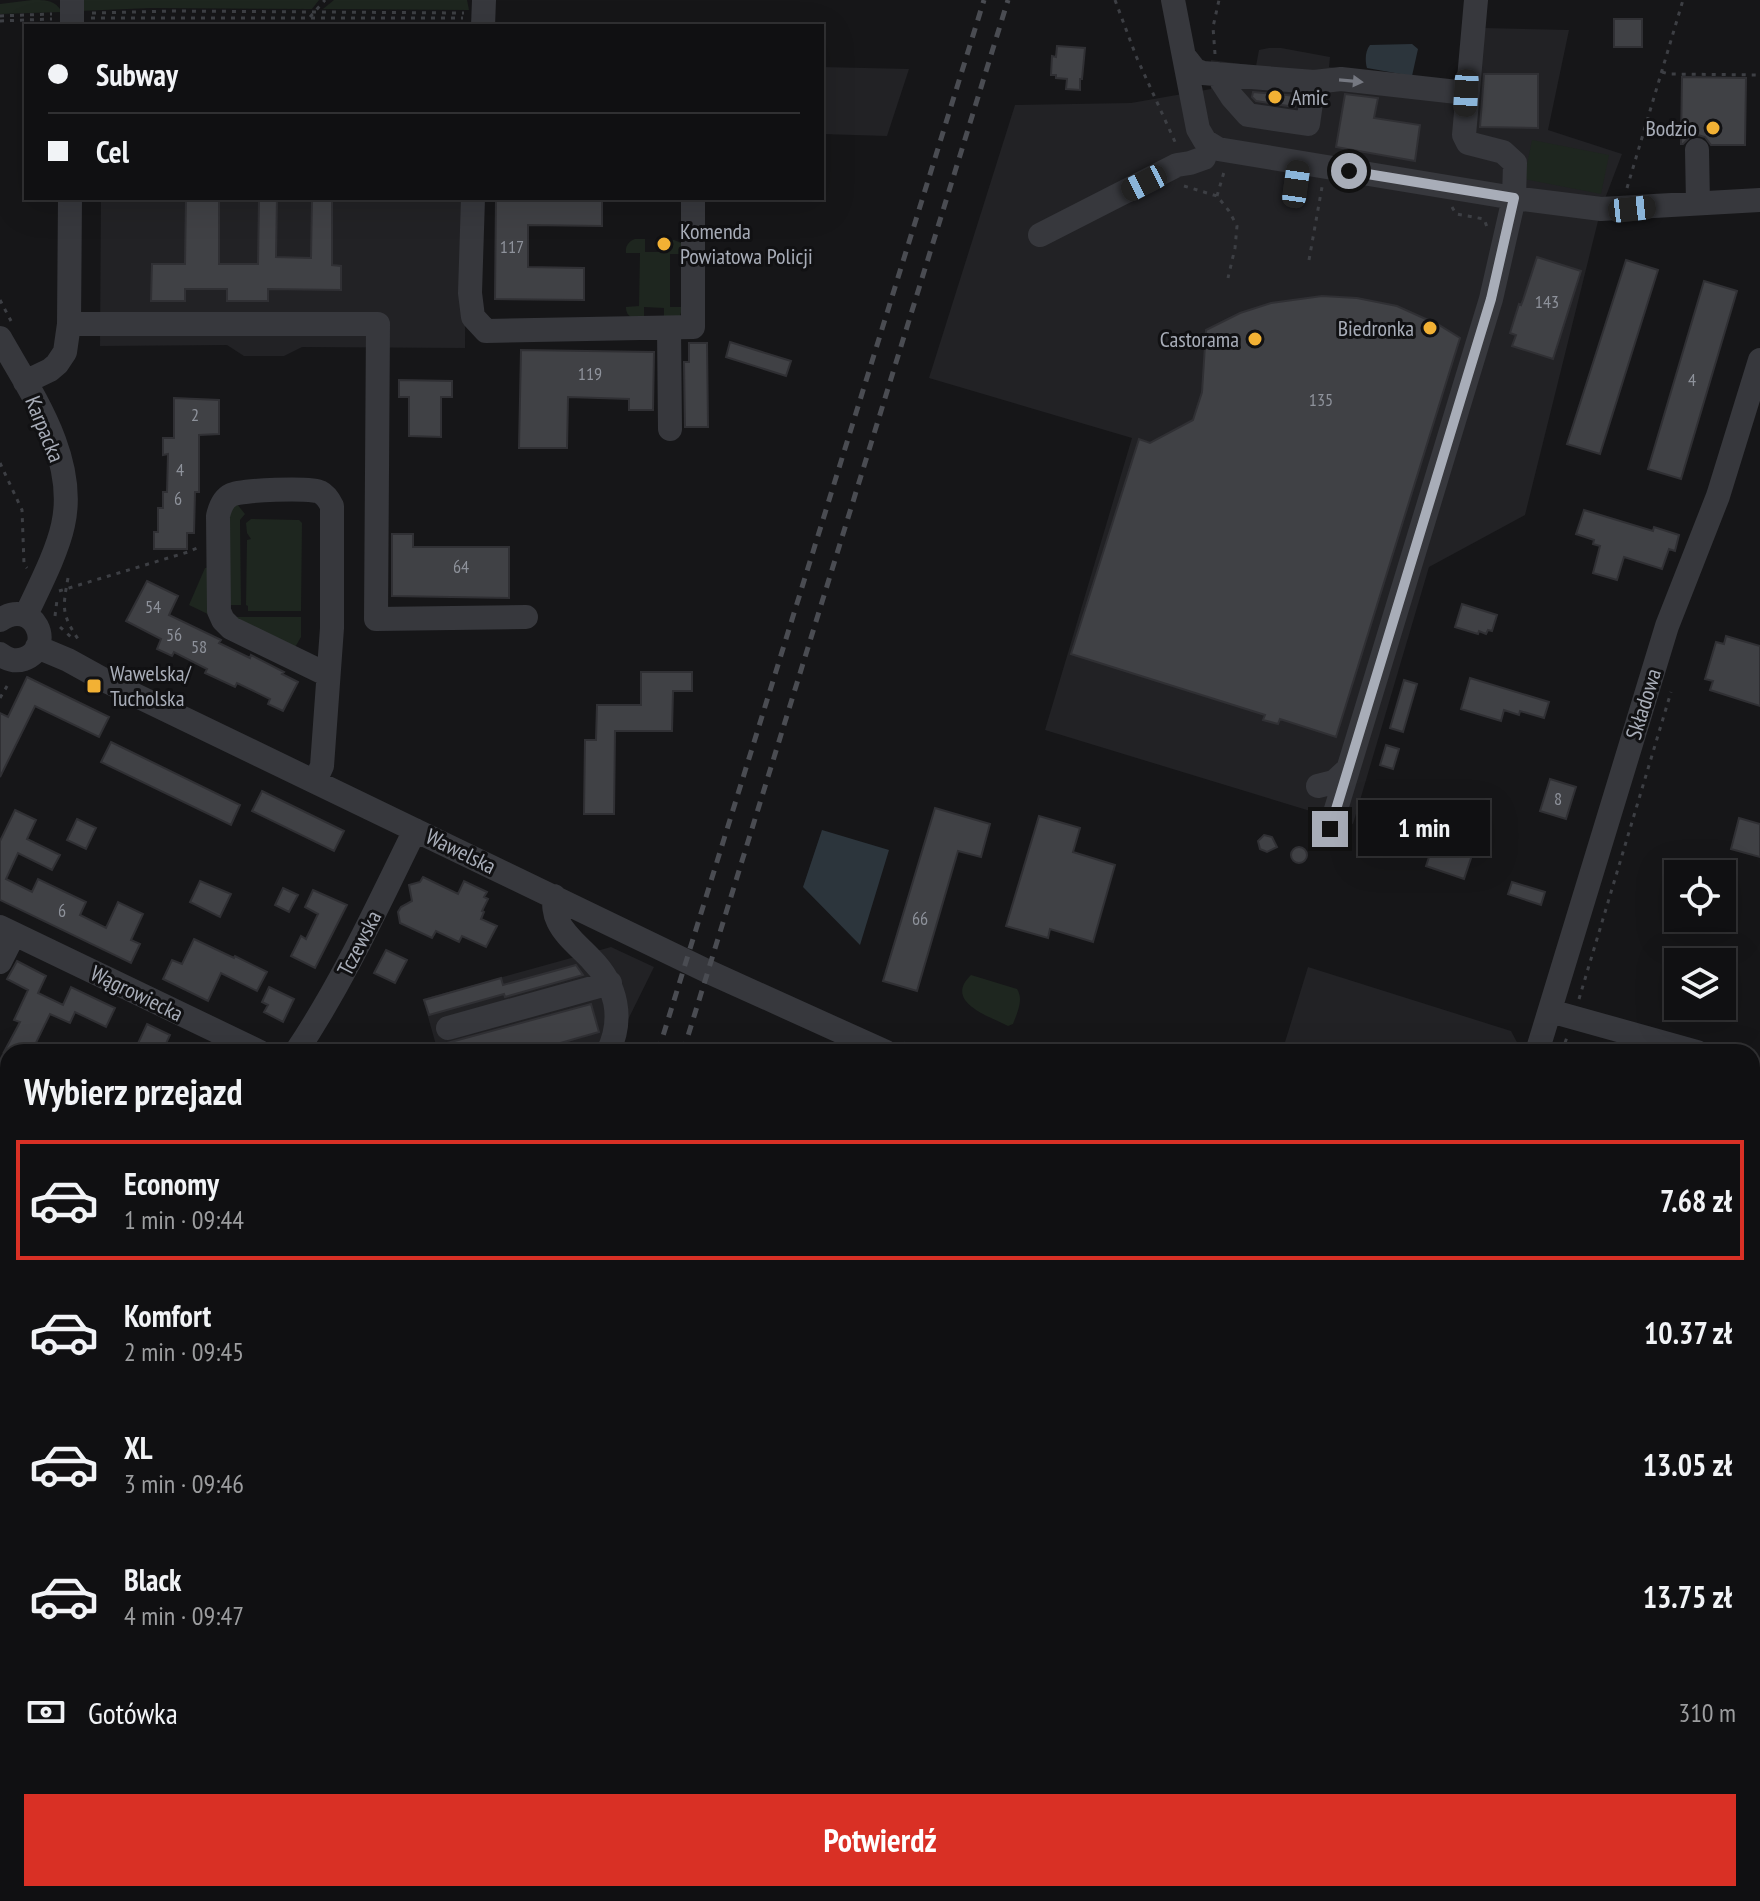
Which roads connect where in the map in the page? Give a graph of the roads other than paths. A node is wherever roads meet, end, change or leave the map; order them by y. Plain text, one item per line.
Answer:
1 (1173, 0) edge
2 (1476, 0) edge
3 (1204, 80) junction
4 (1314, 82) junction
5 (1466, 93) junction
6 (1198, 129) junction
7 (1697, 150) dead end
8 (1199, 161) junction
9 (1514, 198) junction
10 (70, 200) edge
11 (473, 200) edge
12 (693, 200) edge
13 (1760, 200) edge
14 (1698, 203) junction
15 (1040, 235) dead end
16 (69, 324) junction
17 (669, 328) junction
18 (0, 338) edge
19 (1760, 360) edge
20 (25, 382) junction
21 (670, 429) dead end
22 (26, 615) junction
23 (526, 617) dead end
24 (0, 620) edge
25 (37, 647) junction
26 (1, 659) edge
27 (328, 675) junction
28 (1347, 770) junction
29 (315, 781) junction
30 (1318, 786) dead end
31 (1330, 829) dead end
32 (415, 830) junction
33 (554, 896) junction
34 (7, 930) edge
35 (0, 962) edge
36 (610, 983) junction
37 (1561, 1014) junction
38 (448, 1028) dead end
39 (243, 1044) edge
40 (301, 1044) edge
41 (611, 1044) edge
42 (868, 1044) edge
43 (1542, 1044) edge
44 (1668, 1044) edge

1 - 3 street
2 - 5 street
3 - 4 street
3 - 4 street
3 - 6 street
4 -> 5 street
5 - 9 street
6 - 8 street
6 - 8 street
7 - 14 street
8 - 9 street
8 - 15 street
9 - 14 street
9 - 28 street
10 - 16 street
11 - 17 street
12 - 17 street
13 - 14 street
16 - 20 street
16 - 23 street
17 - 21 street
18 - 20 street, Karpacka
19 - 37 street, Składowa
20 - 22 street, Karpacka
22 - 24 street
22 - 25 street
25 - 26 street
25 - 29 street, Wawelska
27 - 27 street
27 - 29 street
28 - 30 street
28 - 31 street
29 - 32 street, Wawelska
32 - 33 street, Wawelska
32 - 40 street, Tczewska
33 - 36 street
33 - 42 street, Wawelska
34 - 35 street, Wągrowiecka
34 - 39 street, Wągrowiecka
36 - 38 street
36 - 41 street
37 - 43 street, Składowa
37 - 44 street

